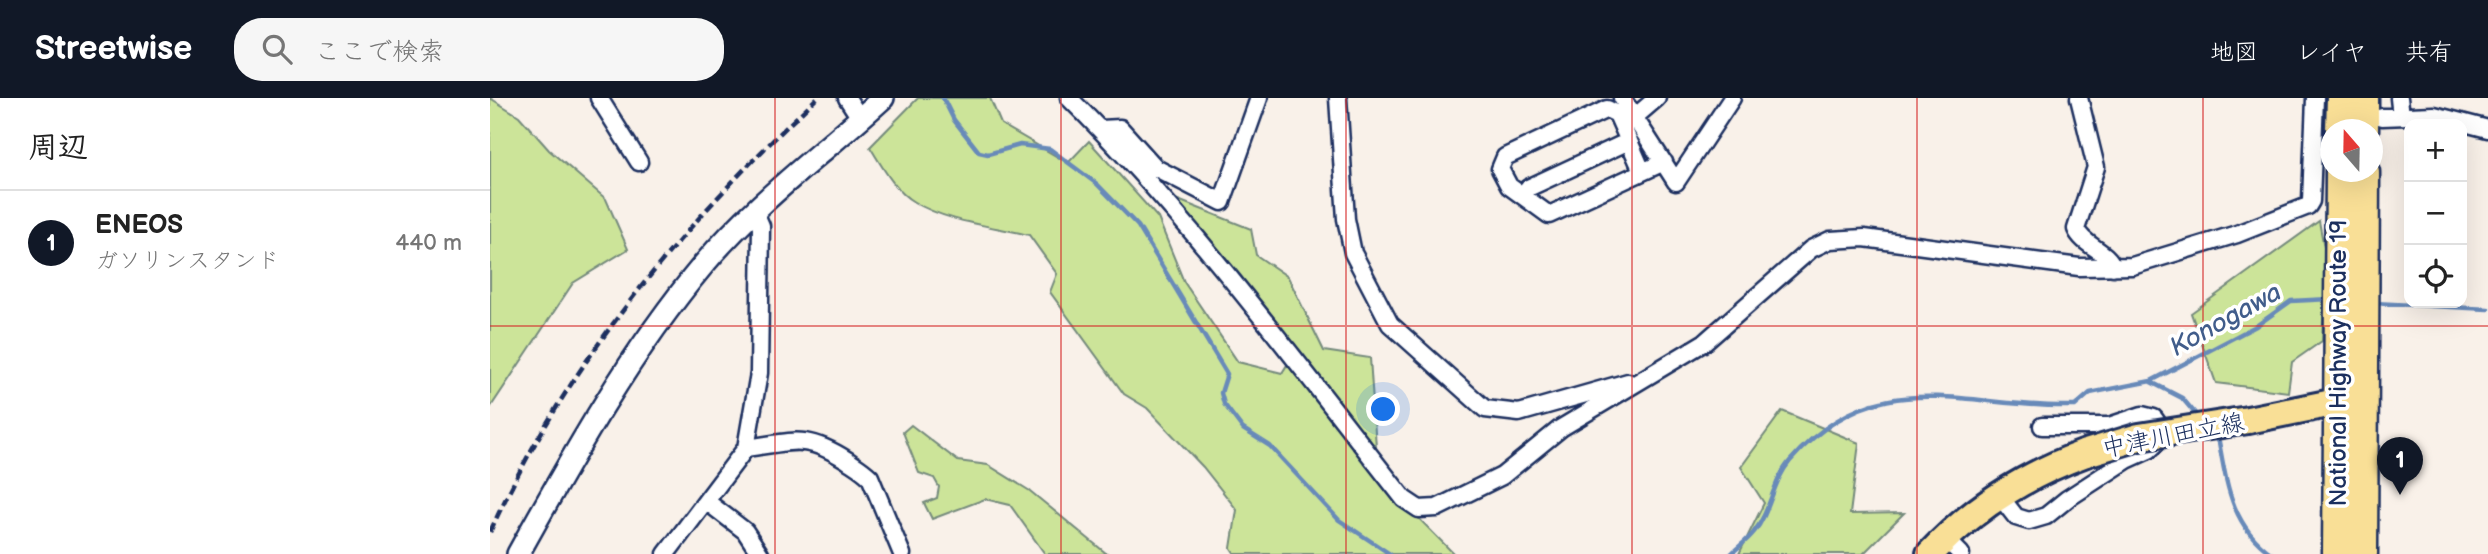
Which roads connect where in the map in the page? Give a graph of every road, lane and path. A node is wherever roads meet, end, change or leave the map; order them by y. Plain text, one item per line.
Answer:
1 (599, 98) edge
2 (847, 98) edge
3 (1069, 98) edge
4 (1259, 98) edge
5 (1338, 98) edge
6 (1622, 98) edge
7 (1657, 98) edge
8 (1732, 98) edge
9 (2079, 98) edge
10 (2399, 98) edge
11 (872, 108) edge
12 (2328, 110) edge
13 (2370, 115) edge
14 (2402, 116) junction
15 (1636, 117) junction
16 (1101, 129) junction
17 (2488, 129) edge
18 (1629, 141) junction
19 (639, 162) dead end
20 (1664, 162) junction
21 (1642, 171) junction
22 (2344, 182) edge
23 (2361, 182) edge
24 (1523, 196) junction
25 (2352, 206) junction
26 (755, 212) junction
27 (2113, 267) junction
28 (1641, 380) junction
29 (2350, 403) junction
30 (2042, 426) dead end
31 (746, 448) junction
32 (1998, 494) junction
33 (706, 501) junction
34 (1945, 549) edge
35 (518, 554) edge
36 (666, 554) edge
37 (760, 554) edge
38 (902, 554) edge
39 (2337, 554) edge
40 (2363, 554) edge

1 - 19 street
2 - 11 street
3 - 16 street
4 - 16 street
5 - 28 street
6 - 15 street
7 - 15 street
8 - 20 street
9 - 27 street
10 - 14 street
11 - 26 street
12 - 27 street
13 - 14 street
14 - 17 street
15 - 20 street
16 - 28 street
18 - 21 street
18 - 24 street
18 - 24 street
20 - 21 street
21 - 24 street
22 - 25 highway, National Highway Route 19
23 - 25 highway, National Highway Route 19
25 - 29 highway, National Highway Route 19
26 - 31 street
26 - 35 street
27 - 28 street
29 - 32 main road, 中津川田立線, bridge
29 - 39 highway, National Highway Route 19
29 - 40 highway, National Highway Route 19
30 - 32 street
31 - 33 street
31 - 38 street
32 - 34 main road, 中津川田立線
33 - 36 street
33 - 37 street

